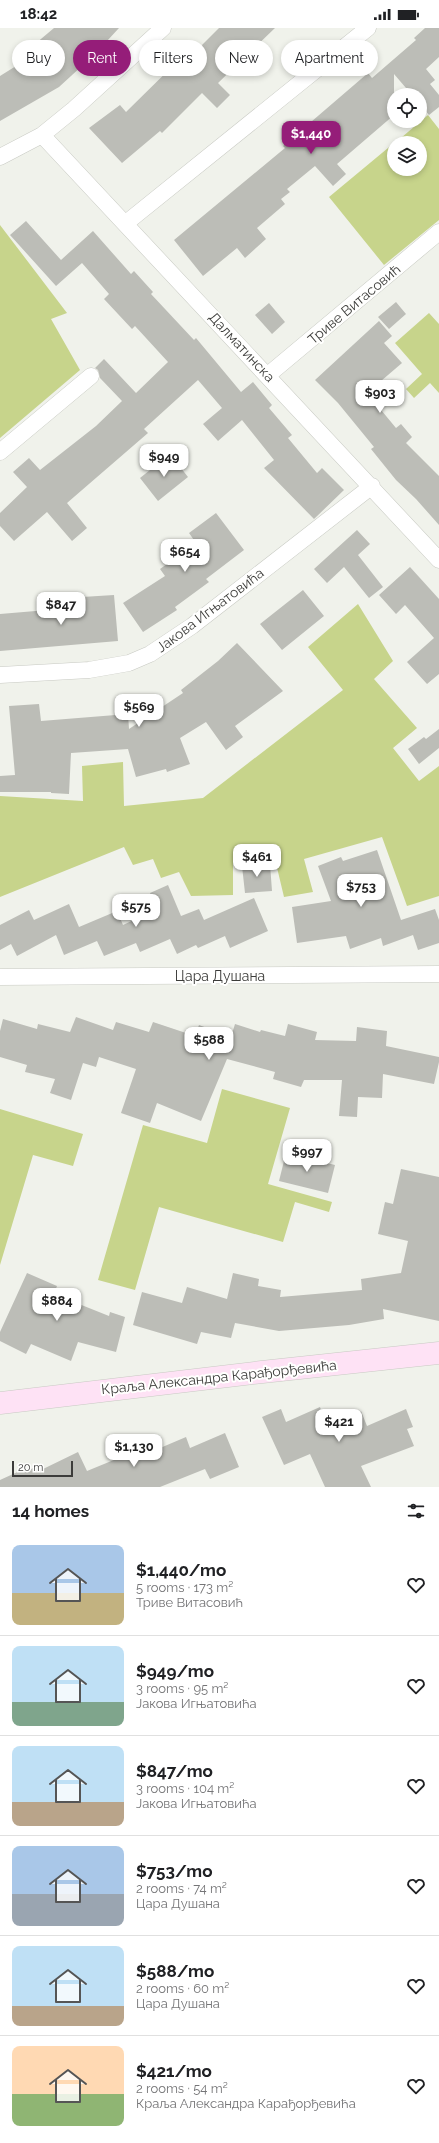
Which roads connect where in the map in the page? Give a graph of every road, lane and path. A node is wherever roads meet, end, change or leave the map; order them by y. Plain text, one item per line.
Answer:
1 (163, 28) edge
2 (368, 28) edge
3 (42, 135) junction
4 (0, 156) edge
5 (126, 223) junction
6 (439, 232) edge
7 (268, 375) junction
8 (91, 376) dead end
9 (0, 452) edge
10 (372, 486) junction
11 (439, 560) edge
12 (0, 675) edge
13 (439, 974) edge
14 (0, 977) edge
15 (439, 1354) edge
16 (0, 1403) edge

1 - 3 street
2 - 5 street
3 - 4 street
3 - 5 street, Далматинска
5 - 7 street, Далматинска
6 - 7 street, Триве Витасовић
7 - 10 street, Далматинска
8 - 9 street
10 - 11 street, Далматинска
10 - 12 street, Јакова Игњатовића
13 - 14 street, Цара Душана
15 - 16 street, Краља Александра Карађорђевића

